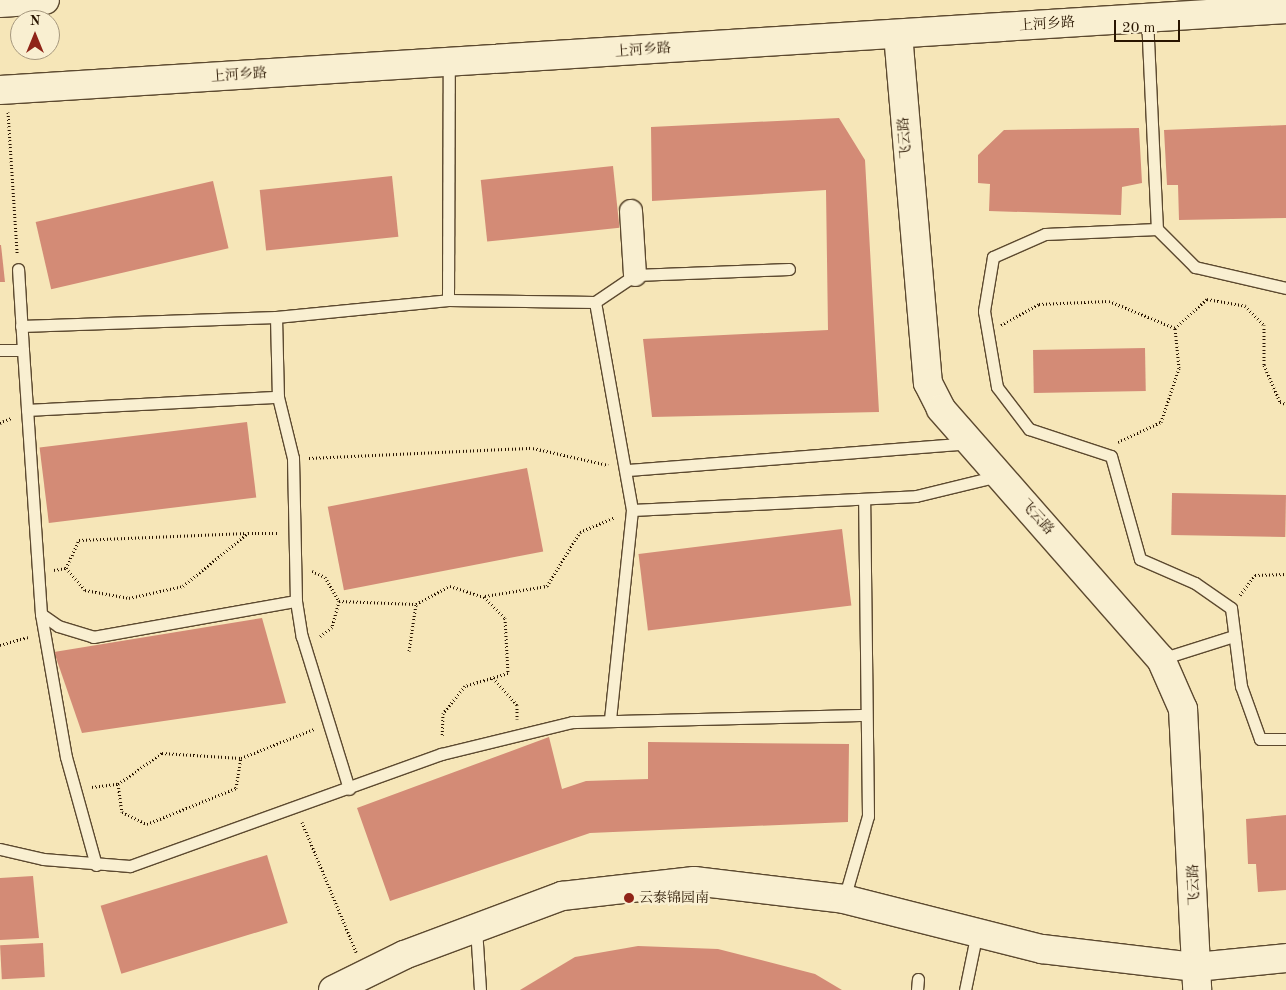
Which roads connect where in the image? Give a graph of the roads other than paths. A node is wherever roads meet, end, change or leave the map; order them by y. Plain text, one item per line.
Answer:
1 (46, 0) edge
2 (0, 3) edge
3 (1286, 9) edge
4 (1147, 18) junction
5 (898, 34) junction
6 (449, 62) junction
7 (4, 90) edge
8 (631, 211) dead end
9 (1157, 229) junction
10 (18, 269) road end
11 (789, 269) dead end
12 (635, 275) junction
13 (1286, 288) edge
14 (448, 300) junction
15 (596, 302) junction
16 (276, 316) junction
17 (21, 326) junction
18 (0, 350) edge
19 (23, 350) junction
20 (278, 396) junction
21 (27, 410) junction
22 (972, 443) junction
23 (628, 470) junction
24 (1000, 475) junction
25 (864, 499) junction
26 (632, 510) junction
27 (296, 601) junction
28 (42, 614) junction
29 (1234, 636) junction
30 (1162, 659) junction
31 (865, 715) junction
32 (610, 719) junction
33 (1286, 739) edge
34 (349, 788) junction
35 (0, 849) edge
36 (96, 864) junction
37 (844, 899) junction
38 (476, 928) junction
39 (977, 932) junction
40 (1286, 958) edge
41 (1197, 978) edge
42 (333, 990) edge
43 (480, 990) edge
44 (965, 990) edge

1 - 2 street
3 - 4 street, 上河乡路
4 - 5 street, 上河乡路
4 - 9 lane
5 - 6 street, 上河乡路
5 - 22 street, 飞云路
6 - 7 street, 上河乡路
6 - 14 lane
8 - 12 street
9 - 13 lane
9 - 29 lane
10 - 17 lane
11 - 12 lane
12 - 15 lane
14 - 15 lane
14 - 16 lane
15 - 23 lane
16 - 17 lane
16 - 20 lane
17 - 19 lane
18 - 19 lane
19 - 21 lane
20 - 21 lane
20 - 27 lane
21 - 28 lane
22 - 23 lane
22 - 24 street, 飞云路
23 - 26 lane
24 - 25 lane
24 - 30 street, 飞云路
25 - 26 lane
25 - 31 lane
26 - 32 lane
27 - 28 lane
27 - 34 lane
28 - 36 lane
29 - 30 lane
29 - 33 lane
30 - 41 street, 飞云路
31 - 32 lane
31 - 37 lane
32 - 34 lane
34 - 36 lane
35 - 36 lane
37 - 38 street
37 - 39 street
38 - 42 street
38 - 43 lane
39 - 41 street
39 - 44 lane
40 - 41 street

